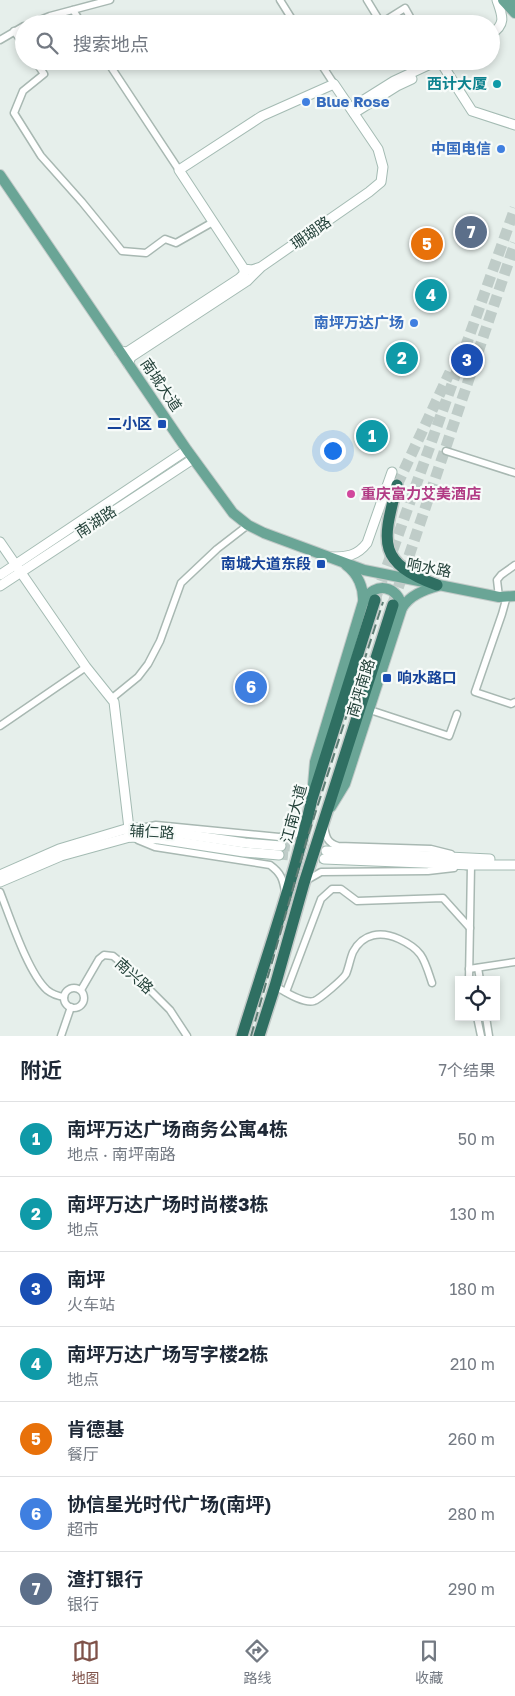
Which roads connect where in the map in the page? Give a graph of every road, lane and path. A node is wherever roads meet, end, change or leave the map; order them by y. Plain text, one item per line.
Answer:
1 (110, 0) edge
2 (280, 0) edge
3 (367, 0) edge
4 (497, 0) edge
5 (503, 0) edge
6 (72, 10) junction
7 (515, 14) edge
8 (54, 15) edge
9 (76, 15) edge
10 (289, 15) edge
11 (376, 15) edge
12 (394, 15) edge
13 (409, 15) edge
14 (500, 26) edge
15 (14, 31) edge
16 (0, 40) edge
17 (41, 70) edge
18 (113, 70) edge
19 (325, 70) edge
20 (421, 70) edge
21 (445, 70) edge
22 (334, 84) junction
23 (352, 110) junction
24 (515, 125) edge
25 (179, 170) junction
26 (0, 175) edge
27 (213, 222) junction
28 (261, 267) junction
29 (244, 269) junction
30 (119, 351) junction
31 (128, 364) junction
32 (187, 450) junction
33 (446, 451) dead end
34 (193, 459) junction
35 (392, 472) dead end
36 (515, 473) edge
37 (397, 485) tunnel mouth
38 (248, 525) junction
39 (0, 542) edge
40 (334, 559) junction
41 (515, 565) edge
42 (18, 568) junction
43 (0, 575) edge
44 (0, 586) edge
45 (438, 586) junction
46 (507, 597) edge
47 (375, 600) tunnel mouth
48 (363, 602) junction
49 (398, 606) junction
50 (86, 667) junction
51 (111, 699) junction
52 (515, 702) edge
53 (370, 710) junction
54 (457, 714) dead end
55 (0, 726) edge
56 (312, 799) junction
57 (325, 819) junction
58 (306, 827) junction
59 (141, 828) junction
60 (129, 832) junction
61 (282, 846) tunnel mouth
62 (279, 855) tunnel mouth
63 (325, 855) tunnel mouth
64 (515, 859) edge
65 (470, 862) junction
66 (515, 865) edge
67 (0, 875) edge
68 (0, 882) edge
69 (304, 883) junction
70 (0, 892) edge
71 (286, 896) junction
72 (470, 928) junction
73 (515, 962) edge
74 (478, 968) junction
75 (469, 969) junction
76 (469, 976) edge
77 (479, 976) edge
78 (432, 983) dead end
79 (275, 986) junction
80 (81, 990) junction
81 (286, 992) junction
82 (64, 997) junction
83 (71, 1007) junction
84 (478, 1021) edge
85 (487, 1021) edge
86 (61, 1036) edge
87 (187, 1036) edge
88 (242, 1036) edge
89 (259, 1036) edge
90 (481, 1036) edge
91 (489, 1036) edge

1 - 6 street
2 - 10 street
3 - 11 street
4 - 14 street
5 - 7 main road
6 - 8 street
6 - 9 street
12 - 13 street
15 - 16 street
17 - 27 street
18 - 25 street
19 - 22 street, 珊瑚路
20 - 23 street
21 - 24 street
22 - 23 street, 珊瑚路
22 - 25 street
23 - 28 street, 珊瑚路
25 - 27 street
26 - 30 main road, 南城大道
27 - 29 street
28 - 29 street
28 - 31 street, 珊瑚路
29 - 30 street
30 - 31 main road, 南城大道
31 - 32 main road, 南城大道
32 - 34 main road, 南城大道
32 - 42 street
33 - 36 street
34 - 38 main road, 南城大道
34 - 42 street, 南湖路
35 - 40 street
37 - 45 highway
38 - 40 main road, 南城大道
38 - 51 street
39 - 42 street
40 - 45 main road, 响水路
40 - 48 main road
41 - 46 street
42 - 43 street
42 - 44 street, 南湖路
42 - 50 street
45 - 46 main road, 响水路
45 - 49 main road
46 - 52 street
47 - 56 highway, 江南大道
48 - 49 main road
48 - 56 main road, 南坪南路
49 - 53 main road, 南坪南路
49 - 57 highway, 江南大道
50 - 51 street
50 - 55 street
51 - 60 street
53 - 54 street
53 - 57 main road, 南坪南路
56 - 58 highway, 江南大道
57 - 65 street
57 - 69 highway, 江南大道
58 - 59 street
58 - 71 highway, 江南大道
59 - 60 street, 辅仁路
59 - 61 street, 辅仁路
60 - 62 street, 辅仁路
60 - 67 street, 辅仁路
60 - 68 street, 辅仁路
60 - 71 street
63 - 65 street
64 - 65 street
65 - 66 street
65 - 69 street
65 - 72 street
69 - 79 highway, 江南大道
70 - 82 street
71 - 88 highway, 江南大道
72 - 75 street
72 - 81 street
73 - 74 street
74 - 75 street
74 - 77 street
75 - 76 street
78 - 81 street
79 - 81 street
79 - 89 highway, 江南大道
80 - 82 street
80 - 83 street
80 - 87 street, 南兴路
82 - 83 street
83 - 86 street
84 - 90 street
85 - 91 street

